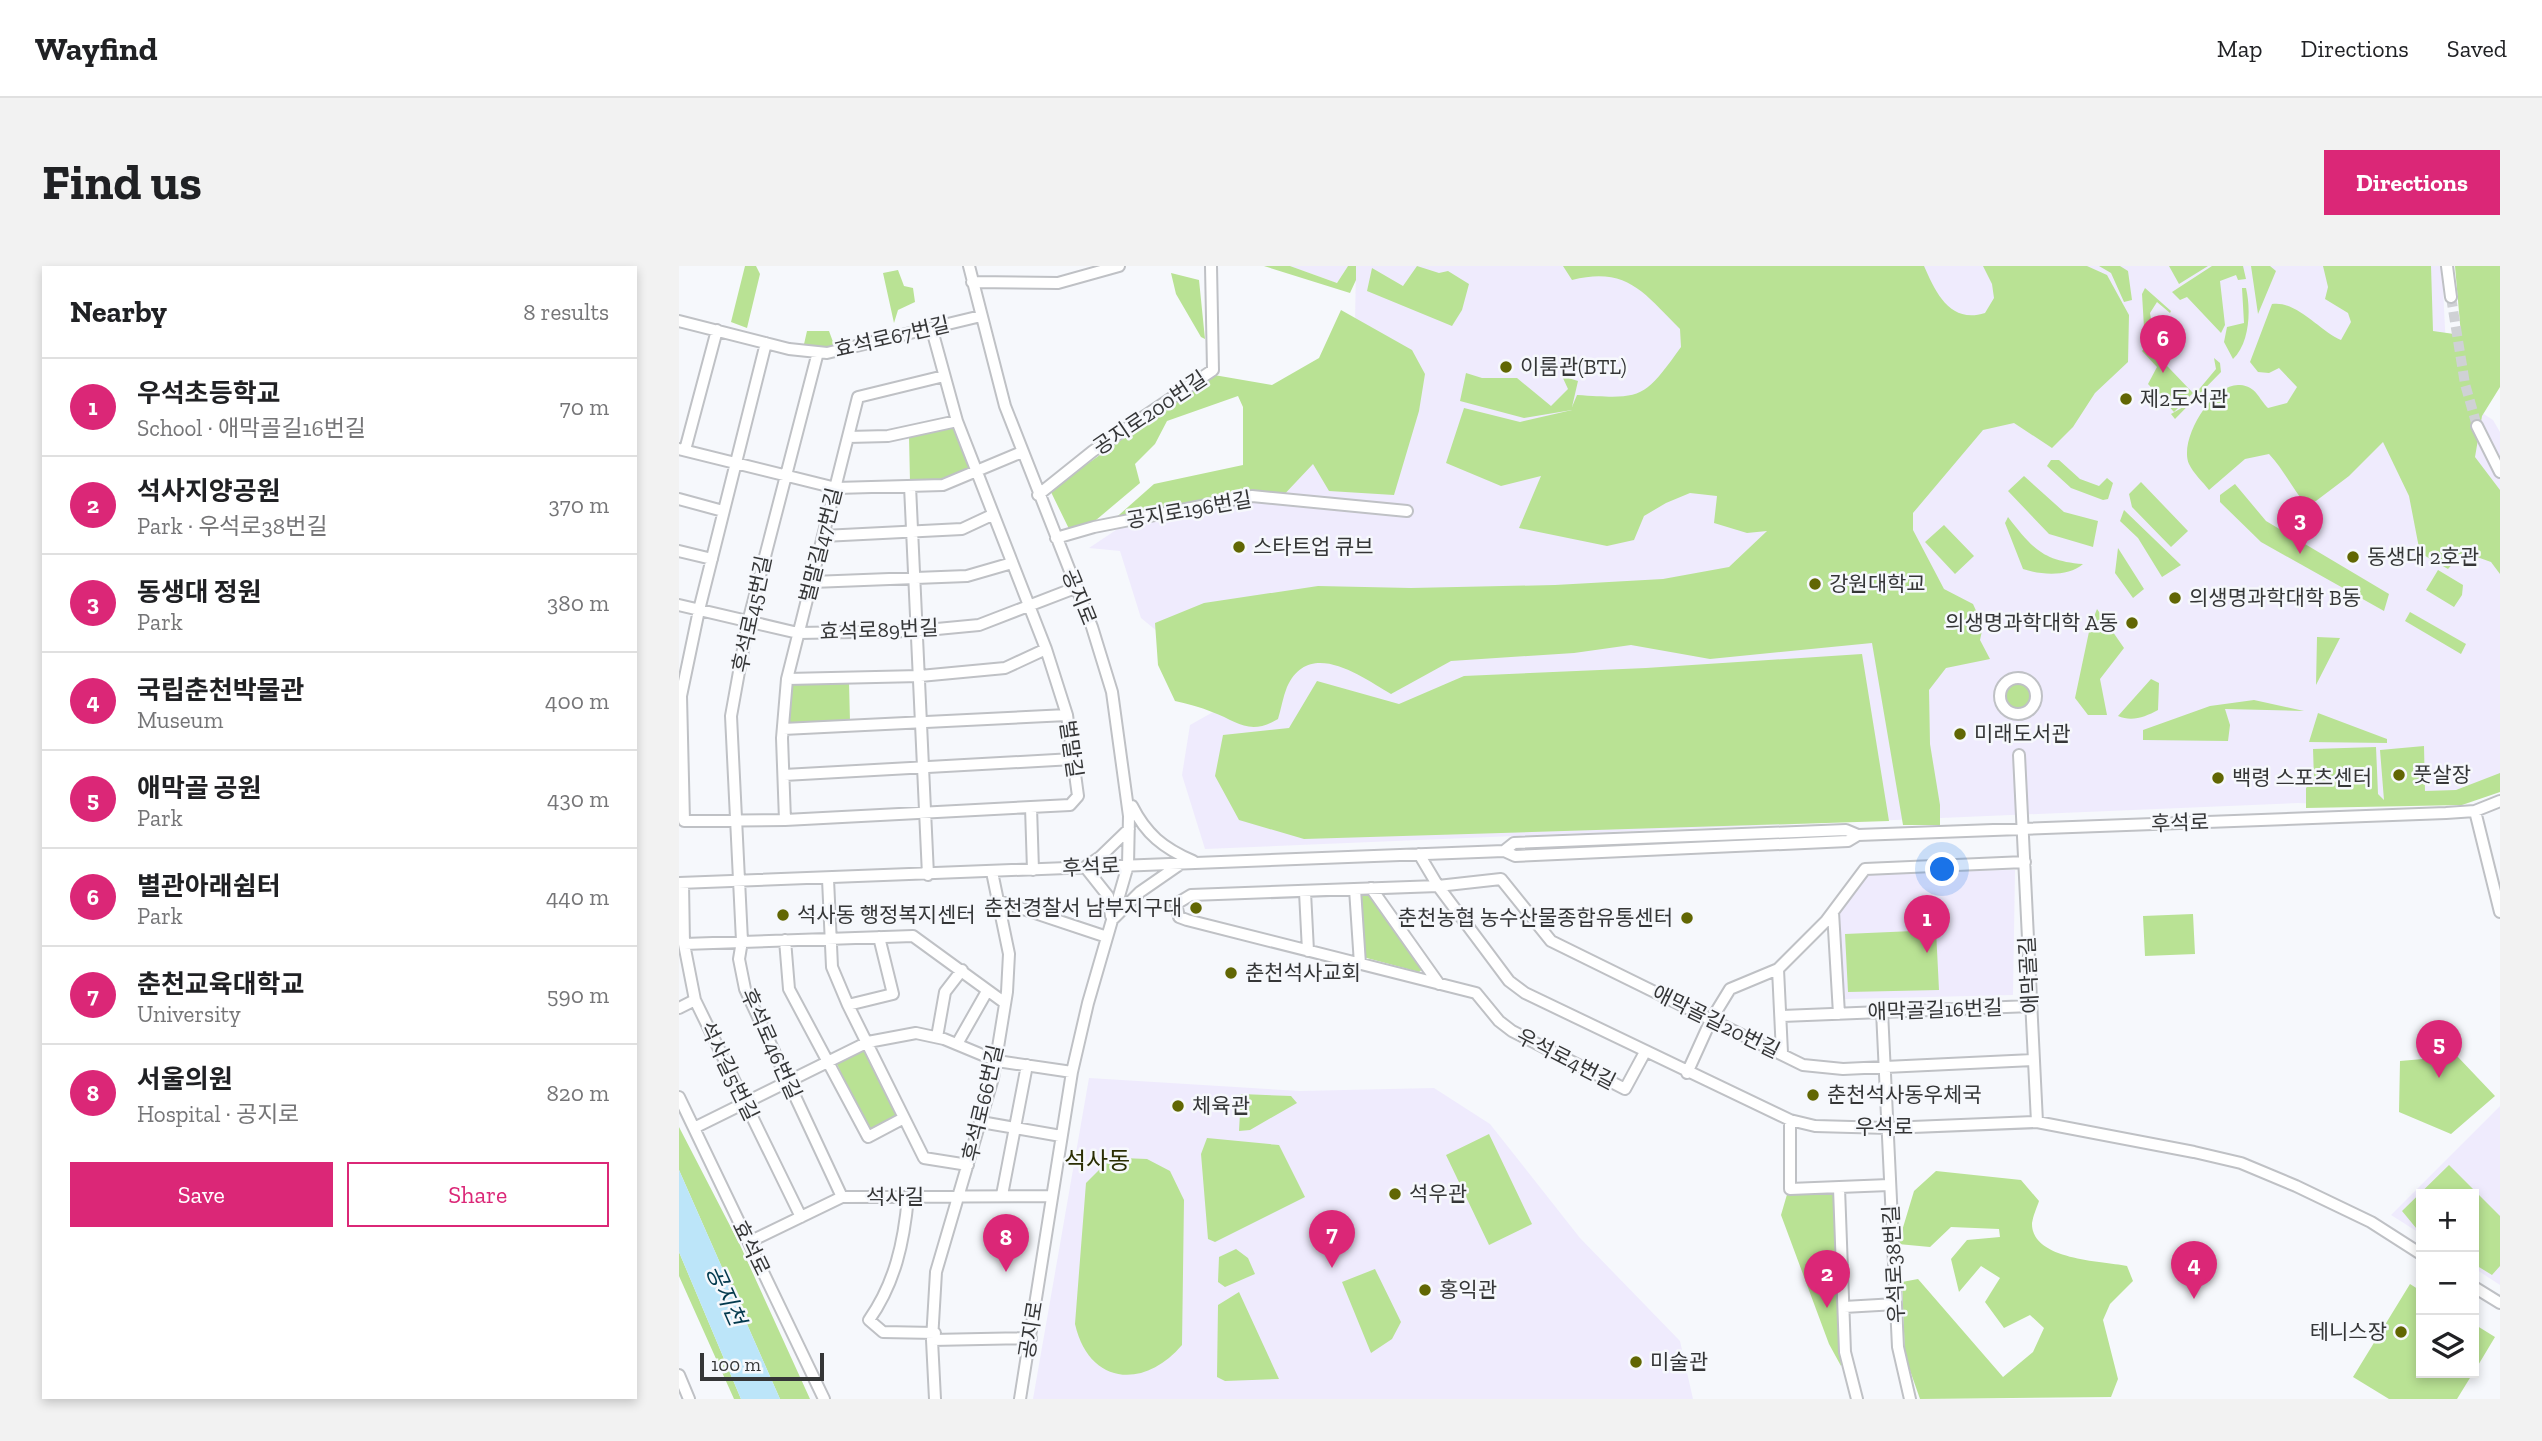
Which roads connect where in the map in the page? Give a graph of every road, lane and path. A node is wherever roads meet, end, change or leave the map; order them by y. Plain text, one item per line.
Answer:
1 (969, 266) edge
2 (1119, 266) edge
3 (1211, 266) edge
4 (2447, 266) edge
5 (972, 282) junction
6 (2451, 297) tunnel mouth
7 (981, 316) junction
8 (679, 321) edge
9 (717, 330) junction
10 (932, 330) junction
11 (766, 343) junction
12 (818, 352) junction
13 (944, 376) junction
14 (957, 421) junction
15 (2477, 426) tunnel mouth
16 (848, 438) junction
17 (682, 450) edge
18 (1022, 452) junction
19 (736, 464) junction
20 (2500, 472) edge
21 (975, 473) junction
22 (784, 475) junction
23 (910, 486) junction
24 (836, 488) junction
25 (1038, 495) junction
26 (679, 499) edge
27 (723, 511) junction
28 (1407, 511) dead end
29 (992, 515) junction
30 (912, 532) junction
31 (823, 536) junction
32 (1056, 538) junction
33 (679, 551) edge
34 (712, 559) junction
35 (1012, 563) junction
36 (914, 580) junction
37 (811, 582) junction
38 (1076, 588) junction
39 (679, 605) edge
40 (1028, 608) junction
41 (699, 610) junction
42 (748, 622) junction
43 (916, 631) junction
44 (798, 633) junction
45 (1046, 649) junction
46 (684, 652) edge
47 (920, 676) junction
48 (787, 679) junction
49 (680, 696) edge
50 (1067, 715) junction
51 (922, 720) junction
52 (783, 729) junction
53 (679, 741) edge
54 (2019, 755) dead end
55 (1073, 759) junction
56 (923, 768) junction
57 (784, 775) junction
58 (1127, 797) junction
59 (2500, 801) edge
60 (1031, 807) junction
61 (2475, 811) junction
62 (925, 813) junction
63 (734, 820) junction
64 (785, 820) junction
65 (2024, 828) junction
66 (1129, 829) junction
67 (1419, 854) junction
68 (2025, 862) junction
69 (1182, 863) junction
70 (1195, 863) junction
71 (1128, 865) junction
72 (1085, 867) junction
73 (1033, 870) junction
74 (992, 872) junction
75 (928, 875) junction
76 (828, 879) junction
77 (739, 881) junction
78 (681, 883) edge
79 (1438, 886) junction
80 (1371, 888) junction
81 (1355, 889) junction
82 (1305, 892) junction
83 (999, 901) junction
84 (1833, 912) junction
85 (2500, 912) edge
86 (1112, 920) junction
87 (879, 937) junction
88 (1107, 937) junction
89 (830, 938) junction
90 (785, 940) junction
91 (742, 941) junction
92 (684, 944) junction
93 (1308, 951) junction
94 (1360, 964) junction
95 (1778, 969) junction
96 (962, 970) junction
97 (1439, 984) junction
98 (986, 993) junction
99 (695, 1000) junction
100 (1005, 1003) junction
101 (848, 1005) junction
102 (2031, 1006) junction
103 (679, 1008) edge
104 (1882, 1011) junction
105 (1839, 1014) junction
106 (1782, 1016) junction
107 (1711, 1020) junction
108 (937, 1037) junction
109 (868, 1042) junction
110 (957, 1044) junction
111 (1645, 1052) junction
112 (1781, 1053) junction
113 (997, 1060) junction
114 (2033, 1060) junction
115 (829, 1061) junction
116 (1027, 1065) junction
117 (1886, 1067) junction
118 (1072, 1072) junction
119 (1687, 1073) junction
120 (786, 1082) junction
121 (679, 1097) edge
122 (744, 1103) junction
123 (902, 1119) junction
124 (1790, 1120) junction
125 (981, 1122) junction
126 (2037, 1122) junction
127 (694, 1128) junction
128 (1013, 1128) junction
129 (1888, 1128) junction
130 (1062, 1136) junction
131 (968, 1166) junction
132 (1889, 1185) junction
133 (1839, 1188) junction
134 (1002, 1195) junction
135 (842, 1196) junction
136 (960, 1196) junction
137 (1052, 1196) junction
138 (908, 1197) junction
139 (801, 1217) junction
140 (749, 1242) junction
141 (2418, 1252) edge
142 (2479, 1290) edge
143 (1896, 1304) junction
144 (2500, 1304) edge
145 (1844, 1307) junction
146 (934, 1336) junction
147 (1031, 1338) junction
148 (679, 1375) edge
149 (689, 1399) edge
150 (824, 1399) edge
151 (935, 1399) edge
152 (1020, 1399) edge
153 (1857, 1399) edge
154 (1910, 1399) edge

1 - 5 street, 공지로
2 - 5 street
3 - 25 street, 공지로200번길
4 - 6 street
5 - 7 street, 공지로
7 - 10 street, 효석로67번길
7 - 18 street, 공지로
8 - 9 street, 효석로67번길
9 - 11 street, 효석로67번길
9 - 17 street
10 - 12 street, 효석로67번길
10 - 13 street, 벌말길
11 - 12 street, 효석로67번길
11 - 19 street, 벌말길
12 - 22 street, 후석로45번길
13 - 14 street, 벌말길
13 - 16 street, 벌말길47번길
14 - 16 street
14 - 21 street, 벌말길
15 - 20 street
16 - 24 street, 벌말길47번길
17 - 19 street
18 - 21 street
18 - 25 street, 공지로
19 - 22 street
19 - 27 street, 벌말길
21 - 23 street
21 - 29 street, 벌말길
22 - 24 street
22 - 42 street, 후석로45번길
23 - 24 street
23 - 30 street
24 - 31 street, 벌말길47번길
25 - 32 street, 공지로
26 - 27 street
27 - 34 street, 벌말길
28 - 32 street, 공지로196번길
29 - 30 street
29 - 35 street, 벌말길
30 - 31 street
30 - 36 street
31 - 37 street, 벌말길47번길
32 - 38 street, 공지로
33 - 34 street
34 - 41 street, 벌말길
35 - 36 street
35 - 40 street, 벌말길
36 - 37 street
36 - 43 street
37 - 44 street, 벌말길47번길
38 - 40 street, 효석로89번길
38 - 58 street, 공지로
39 - 41 street, 효석로89번길
40 - 43 street, 효석로89번길
40 - 45 street, 벌말길
41 - 42 street, 효석로89번길
41 - 46 street, 벌말길
42 - 44 street, 효석로89번길
42 - 63 street, 후석로45번길
43 - 44 street, 효석로89번길
43 - 47 street
44 - 48 street, 벌말길47번길
45 - 47 street
45 - 50 street, 벌말길
46 - 49 street, 벌말길
47 - 48 street
47 - 51 street
48 - 52 street, 벌말길47번길
49 - 53 street, 벌말길
50 - 51 street
50 - 55 street, 벌말길
51 - 52 street
51 - 56 street
52 - 57 street, 벌말길47번길
53 - 63 street, 벌말길
54 - 65 street, 애막골길
55 - 56 street
55 - 60 street, 벌말길
56 - 57 street
56 - 62 street
57 - 64 street, 벌말길47번길
58 - 66 street, 공지로
58 - 70 street
59 - 61 street, 후석로
60 - 62 street, 벌말길
60 - 73 street
61 - 65 street, 후석로
61 - 85 street
62 - 64 street, 벌말길
62 - 75 street
63 - 64 street, 벌말길
63 - 77 street, 후석로45번길
65 - 67 street, 후석로
65 - 68 street, 애막골길
66 - 71 street, 공지로
66 - 72 street
67 - 70 street, 후석로
67 - 79 street, 우석로
68 - 84 street
68 - 102 street, 애막골길
69 - 70 street, 후석로
69 - 71 street, 후석로
69 - 86 street
71 - 72 street, 후석로
71 - 86 street, 공지로
72 - 73 street, 후석로
72 - 86 street
73 - 74 street, 후석로
74 - 75 street, 후석로
74 - 83 street, 후석로66번길
75 - 76 street, 후석로
76 - 77 street, 후석로
76 - 89 street
77 - 78 street, 후석로
77 - 91 street, 후석로46번길
78 - 92 street, 석사길5번길
79 - 80 street, 우석로4번길
79 - 107 street, 애막골길20번길
79 - 111 street, 우석로
80 - 81 street, 우석로4번길
80 - 97 street
81 - 82 street, 우석로4번길
81 - 94 street
82 - 93 street
82 - 93 street, 우석로4번길
83 - 88 street
83 - 100 street, 후석로66번길
84 - 95 street
84 - 105 street, 애막골길16번길
86 - 88 street, 공지로
87 - 89 street
87 - 96 street
87 - 101 street
88 - 118 street, 공지로
89 - 90 street
89 - 101 street
90 - 91 street
90 - 115 street
91 - 92 street
91 - 120 street, 후석로46번길
92 - 99 street, 석사길5번길
93 - 94 street, 우석로4번길
94 - 97 street, 우석로4번길
95 - 106 street
95 - 107 street
96 - 98 street
96 - 108 street
97 - 111 street, 우석로4번길
98 - 100 street
98 - 110 street
99 - 103 street
99 - 122 street, 석사길5번길
100 - 113 street, 후석로66번길
101 - 109 street
102 - 104 street, 애막골길16번길
102 - 114 street, 애막골길
104 - 105 street, 애막골길16번길
104 - 117 street, 우석로38번길
105 - 106 street, 애막골길16번길
106 - 112 street
107 - 112 street, 애막골길20번길
107 - 119 street
108 - 109 street
108 - 110 street
109 - 115 street
109 - 123 street
110 - 113 street
111 - 119 street, 우석로
112 - 117 street, 애막골길20번길
113 - 116 street
113 - 125 street, 후석로66번길
114 - 117 street, 애막골길20번길
114 - 126 street, 애막골길
115 - 120 street
115 - 123 street
116 - 118 street
116 - 128 street
117 - 129 street, 우석로38번길
118 - 130 street, 공지로
119 - 124 street, 우석로
120 - 122 street
120 - 135 street, 후석로46번길
121 - 127 street, 효석로
122 - 127 street
122 - 139 street, 석사길5번길
123 - 131 street
124 - 129 street, 우석로
124 - 133 street
125 - 128 street
125 - 131 street, 후석로66번길
126 - 129 street, 우석로
126 - 141 street, 우석로
127 - 140 street, 효석로
128 - 130 street
128 - 134 street
129 - 132 street, 우석로38번길
130 - 137 street, 공지로
131 - 136 street, 후석로66번길
132 - 133 street
132 - 143 street, 우석로38번길
133 - 145 street
134 - 136 street, 석사길
134 - 137 street, 석사길
135 - 138 street, 석사길
135 - 139 street, 석사길
136 - 138 street, 석사길
136 - 146 street, 후석로66번길
137 - 147 street, 공지로
138 - 146 street
139 - 140 street, 석사길
140 - 150 street, 효석로
142 - 144 street
143 - 145 street
143 - 154 street, 우석로38번길
145 - 153 street
146 - 147 street
146 - 151 street, 후석로66번길
147 - 152 street, 공지로
148 - 149 street

